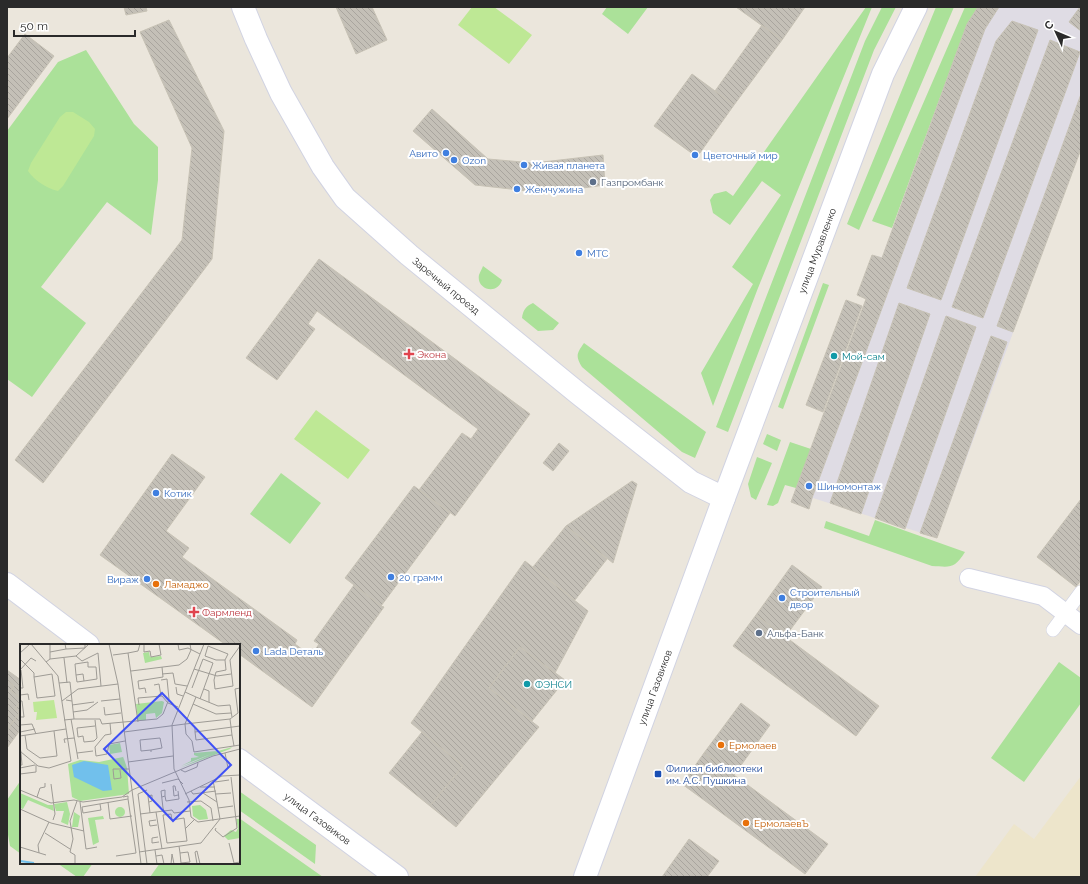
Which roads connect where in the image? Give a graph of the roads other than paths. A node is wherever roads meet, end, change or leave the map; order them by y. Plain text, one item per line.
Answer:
1 (243, 7) edge
2 (916, 7) edge
3 (724, 498) junction
4 (969, 578) dead end
5 (7, 584) edge
6 (1081, 592) edge
7 (1065, 613) junction
8 (1081, 625) edge
9 (1053, 630) dead end
10 (87, 644) edge
11 (240, 761) edge
12 (397, 877) edge
13 (585, 877) edge

1 - 3 main road, Заречный проезд
2 - 3 main road, улица Муравленко
3 - 13 main road, улица Газовиков
4 - 7 street
5 - 10 main road
6 - 7 street
7 - 8 street
7 - 9 street
11 - 12 main road, улица Газовиков

